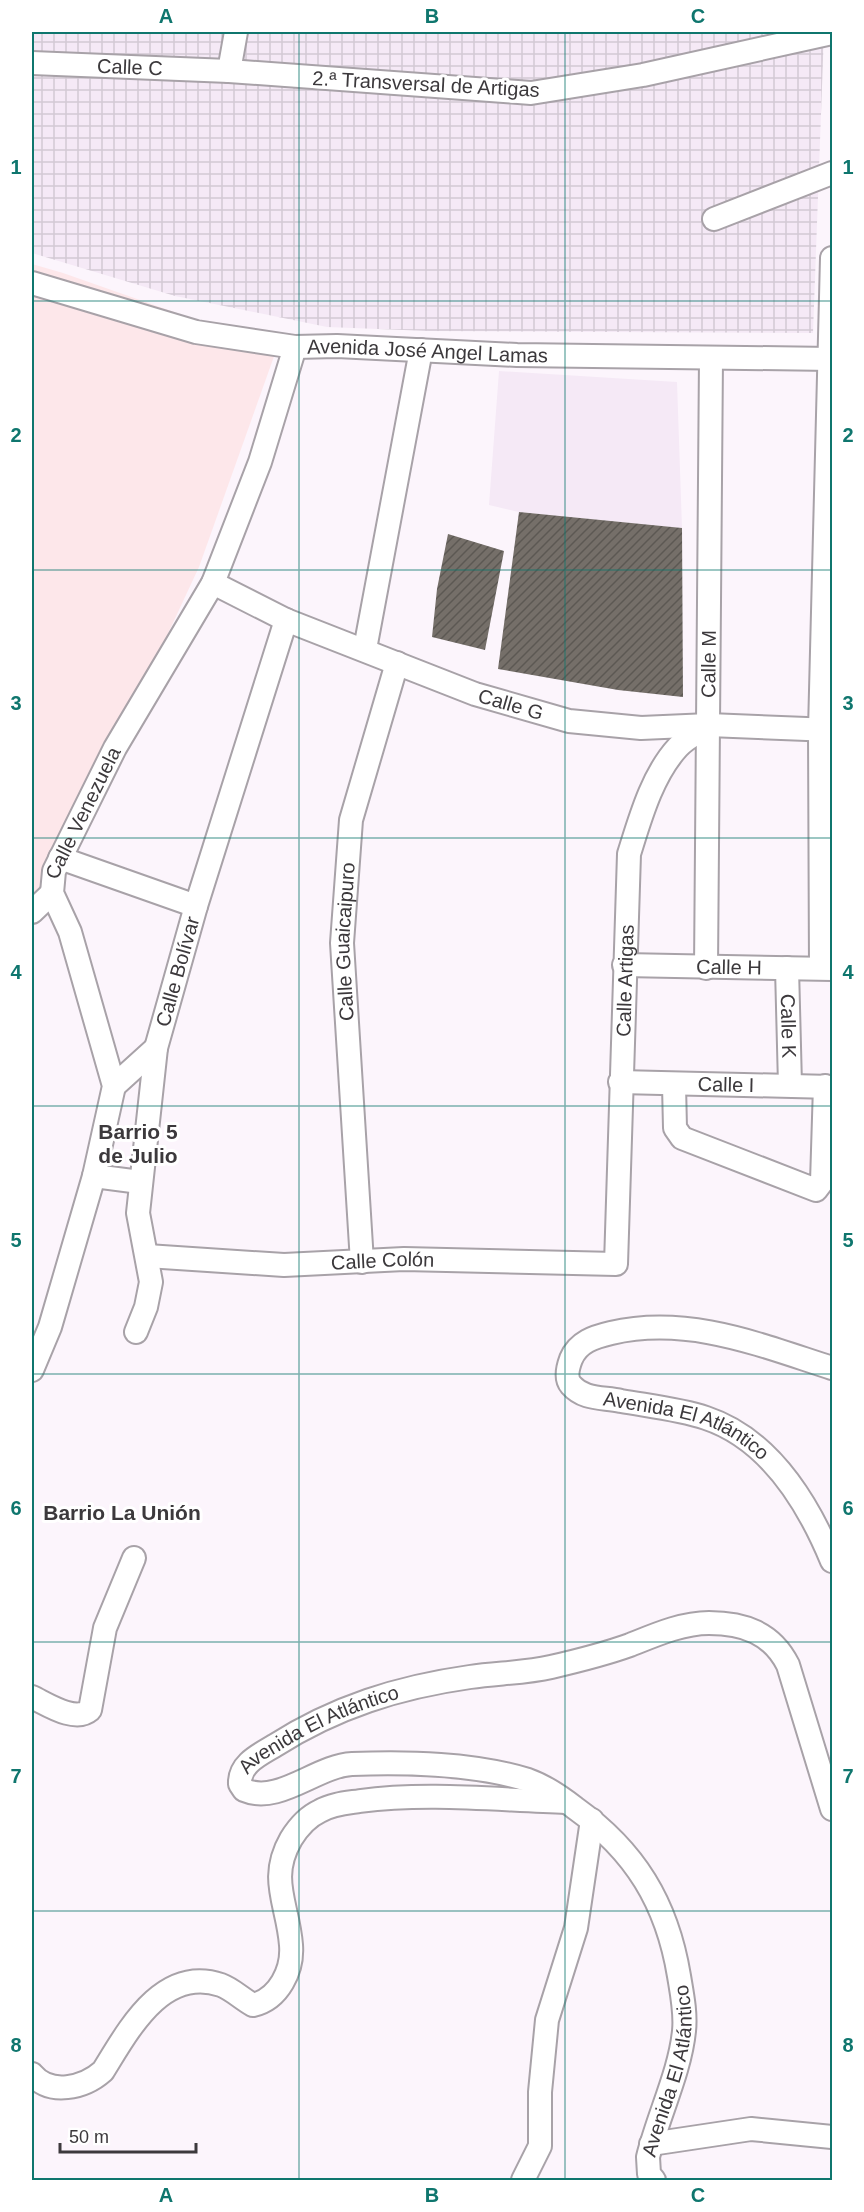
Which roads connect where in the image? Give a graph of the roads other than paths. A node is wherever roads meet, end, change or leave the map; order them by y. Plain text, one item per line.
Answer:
1 (236, 32) edge
2 (832, 33) edge
3 (32, 63) edge
4 (229, 70) junction
5 (832, 173) edge
6 (714, 219) dead end
7 (832, 258) edge
8 (32, 283) edge
9 (296, 347) junction
10 (421, 350) junction
11 (711, 357) junction
12 (831, 359) edge
13 (213, 584) junction
14 (286, 620) junction
15 (365, 649) junction
16 (397, 663) junction
17 (709, 725) junction
18 (826, 730) edge
19 (60, 858) junction
20 (52, 892) junction
21 (196, 906) junction
22 (32, 912) edge
23 (624, 965) junction
24 (706, 968) junction
25 (786, 968) junction
26 (827, 968) edge
27 (156, 1048) junction
28 (620, 1082) junction
29 (674, 1085) junction
30 (790, 1085) junction
31 (114, 1086) junction
32 (829, 1086) edge
33 (94, 1176) junction
34 (140, 1182) junction
35 (147, 1256) junction
36 (362, 1262) junction
37 (616, 1264) joint
38 (136, 1332) dead end
39 (832, 1368) edge
40 (32, 1370) edge
41 (134, 1558) dead end
42 (832, 1561) edge
43 (32, 1697) edge
44 (567, 1802) junction
45 (832, 1809) edge
46 (592, 1820) junction
47 (32, 2074) edge
48 (832, 2137) edge
49 (651, 2144) junction
50 (523, 2181) edge
51 (654, 2181) edge

1 - 4 street
2 - 4 street, 2.ª Transversal de Artigas
3 - 4 street, Calle C
5 - 6 street
7 - 12 street
8 - 9 street, Avenida José Angel Lamas
9 - 10 street, Avenida José Angel Lamas
9 - 13 street, Calle Venezuela
10 - 11 street, Avenida José Angel Lamas
10 - 15 street
11 - 12 street, Avenida José Angel Lamas
11 - 17 street, Calle M
12 - 18 street
13 - 14 street, Calle G
13 - 19 street, Calle Venezuela
14 - 15 street, Calle G
14 - 21 street, Calle Bolívar
15 - 16 street, Calle G
16 - 17 street, Calle G
16 - 36 street, Calle Guaicaipuro
17 - 18 street, Calle G
17 - 23 street, Calle Artigas
17 - 24 street, Calle M
18 - 26 street
19 - 20 street, Calle Venezuela
19 - 21 street
20 - 22 street
20 - 31 street, Calle Venezuela
21 - 27 street, Calle Bolívar
23 - 24 street, Calle H
23 - 28 street, Calle Artigas
24 - 25 street, Calle H
25 - 26 street, Calle H
25 - 30 street, Calle K
27 - 31 street
27 - 34 street, Calle Bolívar
28 - 29 street, Calle I
28 - 37 street, Calle Artigas
29 - 30 street, Calle I
29 - 32 street
30 - 32 street, Calle I
31 - 33 street, Calle Venezuela
33 - 34 street
33 - 40 street, Calle Venezuela
34 - 35 street, Calle Bolívar
35 - 36 street, Calle Colón
35 - 38 street, Calle Bolívar
36 - 37 street, Calle Colón
39 - 42 street, Avenida El Atlántico
41 - 43 street
44 - 45 street, Avenida El Atlántico
44 - 46 street, Avenida El Atlántico
44 - 47 street
46 - 49 street, Avenida El Atlántico
46 - 50 street
48 - 49 street
49 - 51 street, Avenida El Atlántico

